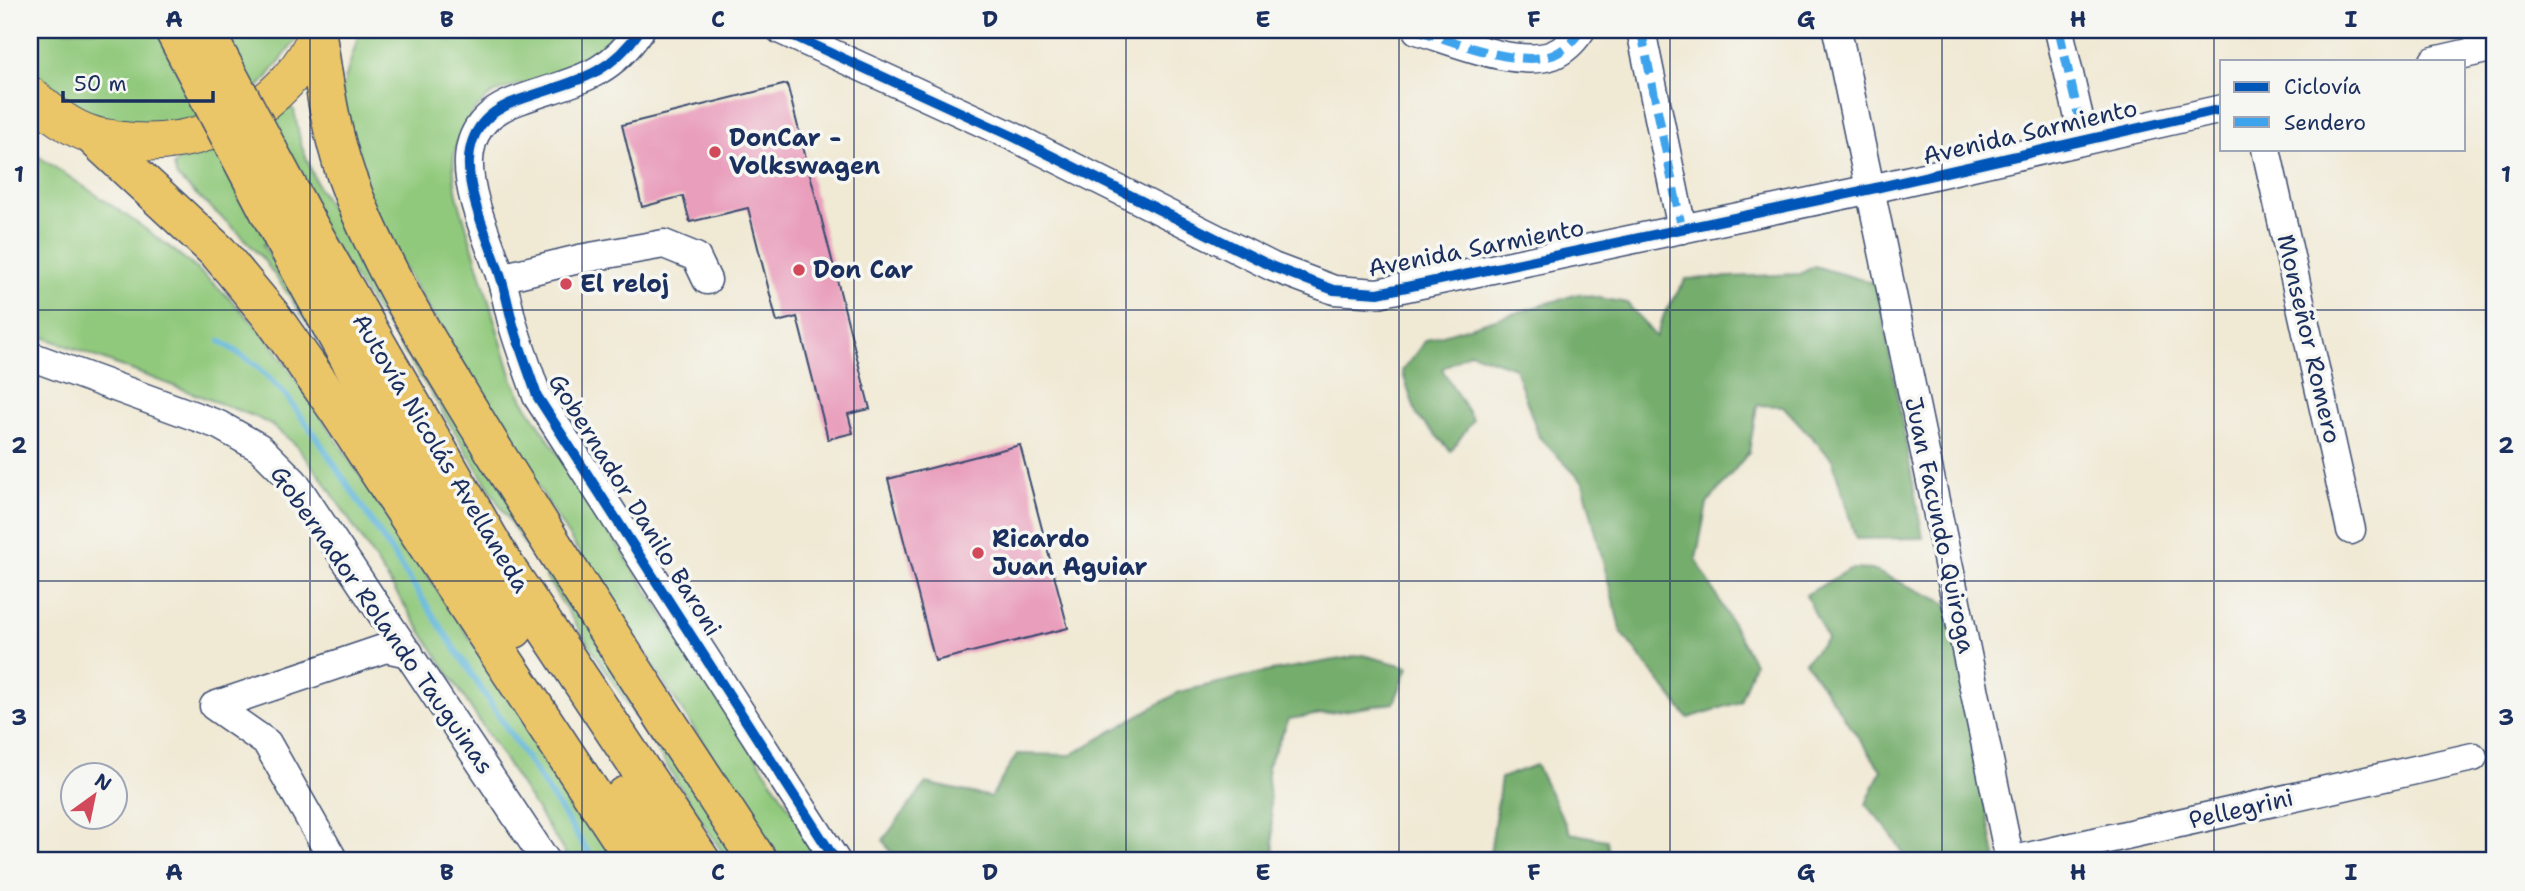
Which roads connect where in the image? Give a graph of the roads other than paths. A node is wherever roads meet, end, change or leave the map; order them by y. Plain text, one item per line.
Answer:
1 (174, 30) edge
2 (204, 30) edge
3 (640, 30) edge
4 (781, 30) edge
5 (1417, 30) edge
6 (1581, 30) edge
7 (1641, 30) edge
8 (1837, 30) edge
9 (2059, 30) edge
10 (318, 32) edge
11 (2495, 47) edge
12 (2438, 60) edge
13 (38, 106) edge
14 (2220, 109) edge
15 (93, 135) junction
16 (2084, 141) junction
17 (2266, 150) edge
18 (1871, 189) junction
19 (1682, 229) junction
20 (294, 230) junction
21 (501, 278) junction
22 (707, 280) dead end
23 (30, 356) edge
24 (2351, 530) dead end
25 (409, 653) junction
26 (2473, 757) dead end
27 (334, 861) edge
28 (546, 861) edge
29 (636, 861) edge
30 (668, 861) edge
31 (701, 861) edge
32 (758, 861) edge
33 (836, 861) edge
34 (2010, 861) edge

1 - 20 highway, Autovía Nicolás Avellaneda, bridge
2 - 20 highway, Autovía Nicolás Avellaneda, bridge
3 - 21 street, Gobernador Danilo Baroni
4 - 19 street, Avenida Sarmiento
5 - 6 street
7 - 19 street
8 - 18 street, Juan Facundo Quiroga
9 - 16 street
10 - 15 main road
10 - 32 highway
11 - 12 street
13 - 15 main road
14 - 16 street, Avenida Sarmiento
15 - 29 highway
16 - 18 street, Avenida Sarmiento
17 - 24 street, Monseñor Romero
18 - 19 street, Avenida Sarmiento
18 - 34 street, Juan Facundo Quiroga
20 - 30 highway, Autovía Nicolás Avellaneda
20 - 31 highway, Autovía Nicolás Avellaneda
21 - 22 street
21 - 33 street, Gobernador Danilo Baroni
23 - 25 street, Gobernador Rolando Tauguinas
25 - 27 street
25 - 28 street, Gobernador Rolando Tauguinas
26 - 34 street, Pellegrini

